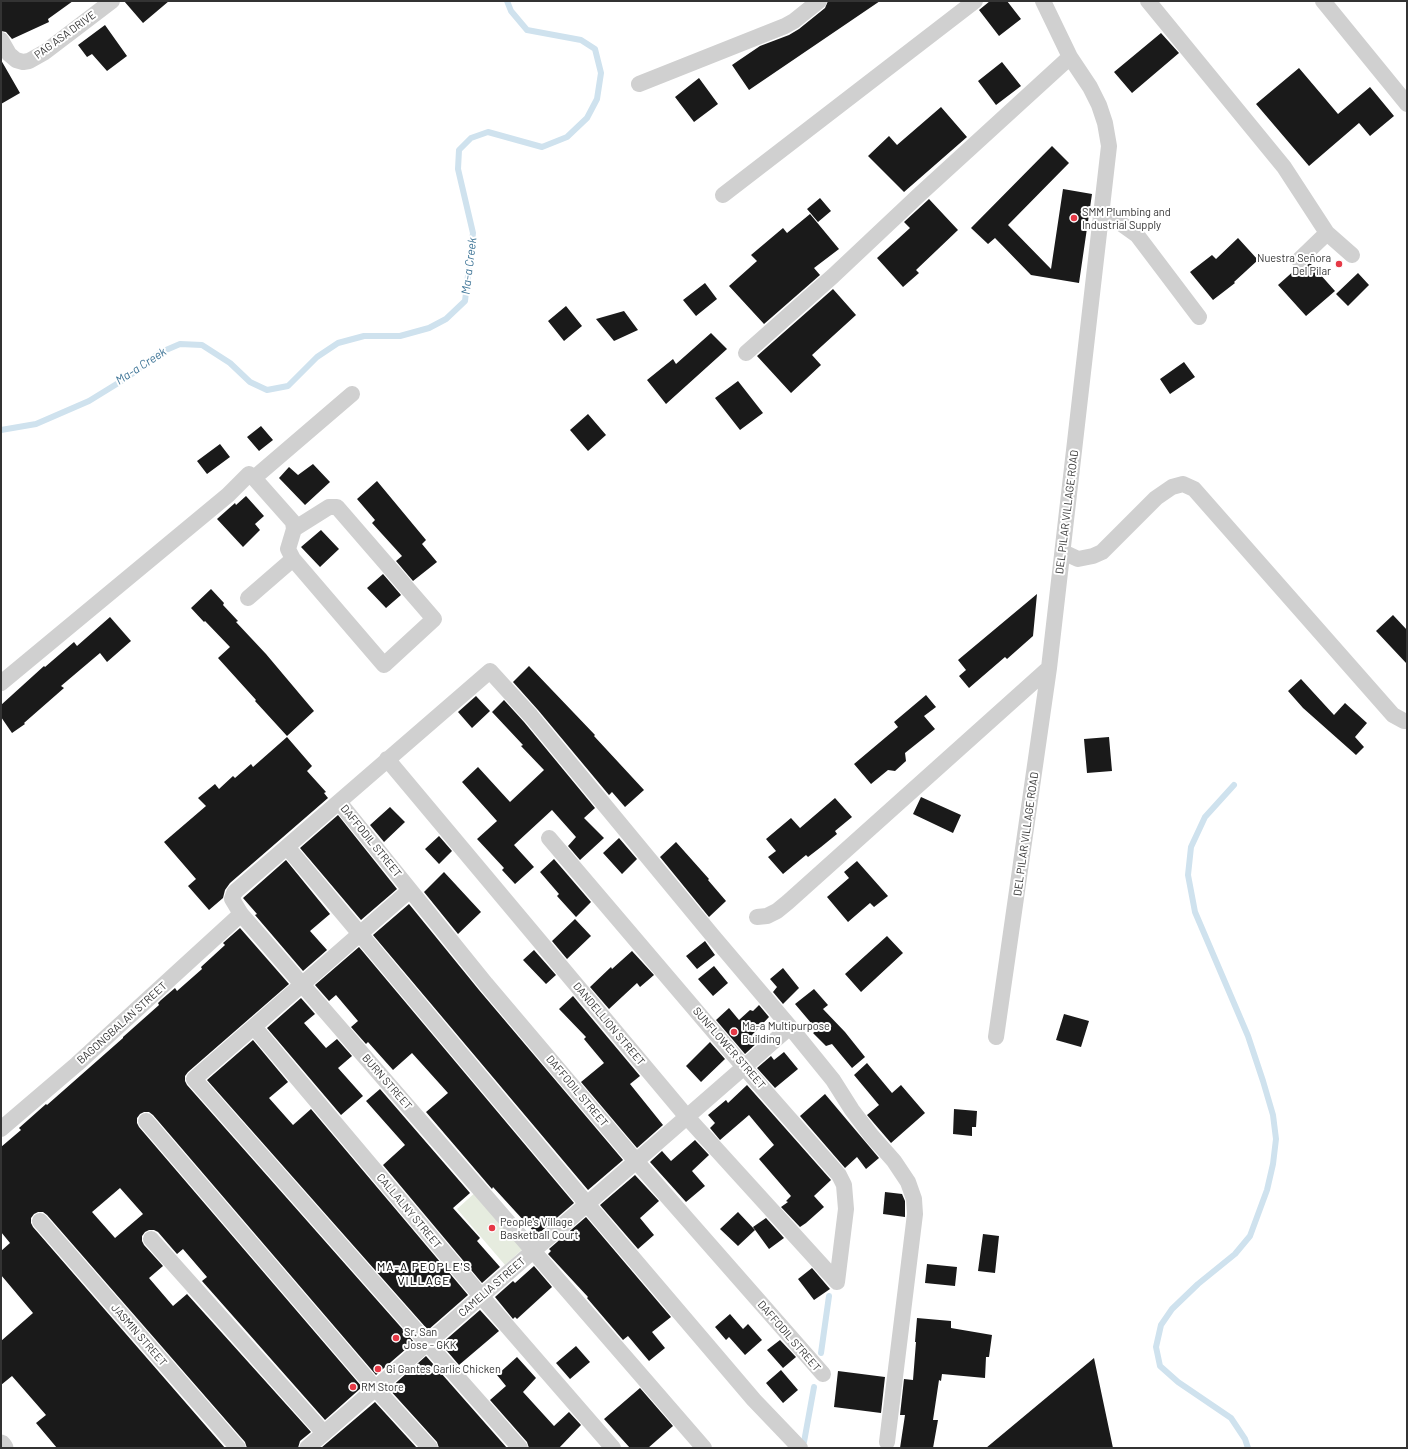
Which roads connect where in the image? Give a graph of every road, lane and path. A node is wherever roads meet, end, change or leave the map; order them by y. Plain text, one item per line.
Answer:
1 (112, 1) edge
2 (819, 1) edge
3 (975, 1) edge
4 (1043, 1) edge
5 (1148, 1) edge
6 (1323, 1) edge
7 (1, 40) edge
8 (1070, 57) junction
9 (639, 84) dead end
10 (1407, 104) edge
11 (724, 195) dead end
12 (1102, 210) junction
13 (1327, 233) junction
14 (1352, 255) dead end
15 (1299, 260) dead end
16 (1199, 317) dead end
17 (746, 353) dead end
18 (352, 394) dead end
19 (254, 478) junction
20 (294, 529) junction
21 (1063, 552) junction
22 (293, 559) junction
23 (248, 598) dead end
24 (1049, 668) junction
25 (1, 683) edge
26 (1407, 721) edge
27 (387, 759) junction
28 (339, 802) junction
29 (549, 838) dead end
30 (287, 847) junction
31 (410, 890) junction
32 (241, 914) junction
33 (757, 916) dead end
34 (359, 934) junction
35 (302, 984) junction
36 (254, 1027) junction
37 (790, 1027) junction
38 (996, 1037) dead end
39 (744, 1067) junction
40 (687, 1117) junction
41 (146, 1121) dead end
42 (1, 1129) edge
43 (636, 1160) junction
44 (587, 1204) junction
45 (40, 1221) dead end
46 (151, 1240) dead end
47 (533, 1251) junction
48 (837, 1282) joint
49 (481, 1296) junction
50 (427, 1343) junction
51 (823, 1374) dead end
52 (375, 1388) junction
53 (324, 1433) junction
54 (887, 1442) dead end
55 (1, 1445) edge
56 (3, 1448) edge
57 (238, 1448) edge
58 (306, 1448) edge
59 (430, 1448) edge
60 (520, 1448) edge
61 (613, 1448) edge
62 (704, 1448) edge
63 (800, 1448) edge

1 - 7 street, PAG ASA DRIVE
2 - 9 street
3 - 11 street
4 - 8 street, DEL PILAR VILLAGE ROAD
5 - 13 street
6 - 10 street
8 - 12 street, DEL PILAR VILLAGE ROAD
8 - 17 street
12 - 16 street
12 - 21 street, DEL PILAR VILLAGE ROAD
13 - 14 street
13 - 15 street
18 - 19 street
19 - 20 street
19 - 25 street
20 - 22 street
20 - 22 street
21 - 24 street, DEL PILAR VILLAGE ROAD
21 - 26 street
22 - 23 street
24 - 33 street
24 - 38 street, DEL PILAR VILLAGE ROAD
27 - 28 street, BURN STREET
27 - 37 street, BURN STREET
27 - 40 street, DANDELLION STREET
28 - 30 street, BURN STREET
28 - 31 street, DAFFODIL STREET
29 - 39 street, SUNFLOWER STREET
30 - 32 street, BURN STREET
30 - 34 street
31 - 34 street
31 - 43 street, DAFFODIL STREET
32 - 35 street, BURN STREET
32 - 42 street, BAGONGBALAN STREET
34 - 35 street
34 - 44 street
35 - 36 street
35 - 47 street, BURN STREET
36 - 49 street, CALLALNY STREET
36 - 50 street
37 - 39 street
37 - 54 street
39 - 40 street
39 - 48 street, SUNFLOWER STREET
40 - 43 street
40 - 48 street, DANDELLION STREET
41 - 52 street
43 - 44 street, CAMELIA STREET
43 - 51 street, DAFFODIL STREET
44 - 47 street, CAMELIA STREET
44 - 63 street
45 - 57 street, JASMIN STREET
46 - 53 street
47 - 49 street, CAMELIA STREET
47 - 62 street, BURN STREET
49 - 50 street, CAMELIA STREET
49 - 61 street, CALLALNY STREET
50 - 52 street, CAMELIA STREET
50 - 60 street
52 - 53 street, CAMELIA STREET
52 - 59 street
53 - 58 street, CAMELIA STREET
55 - 56 street

